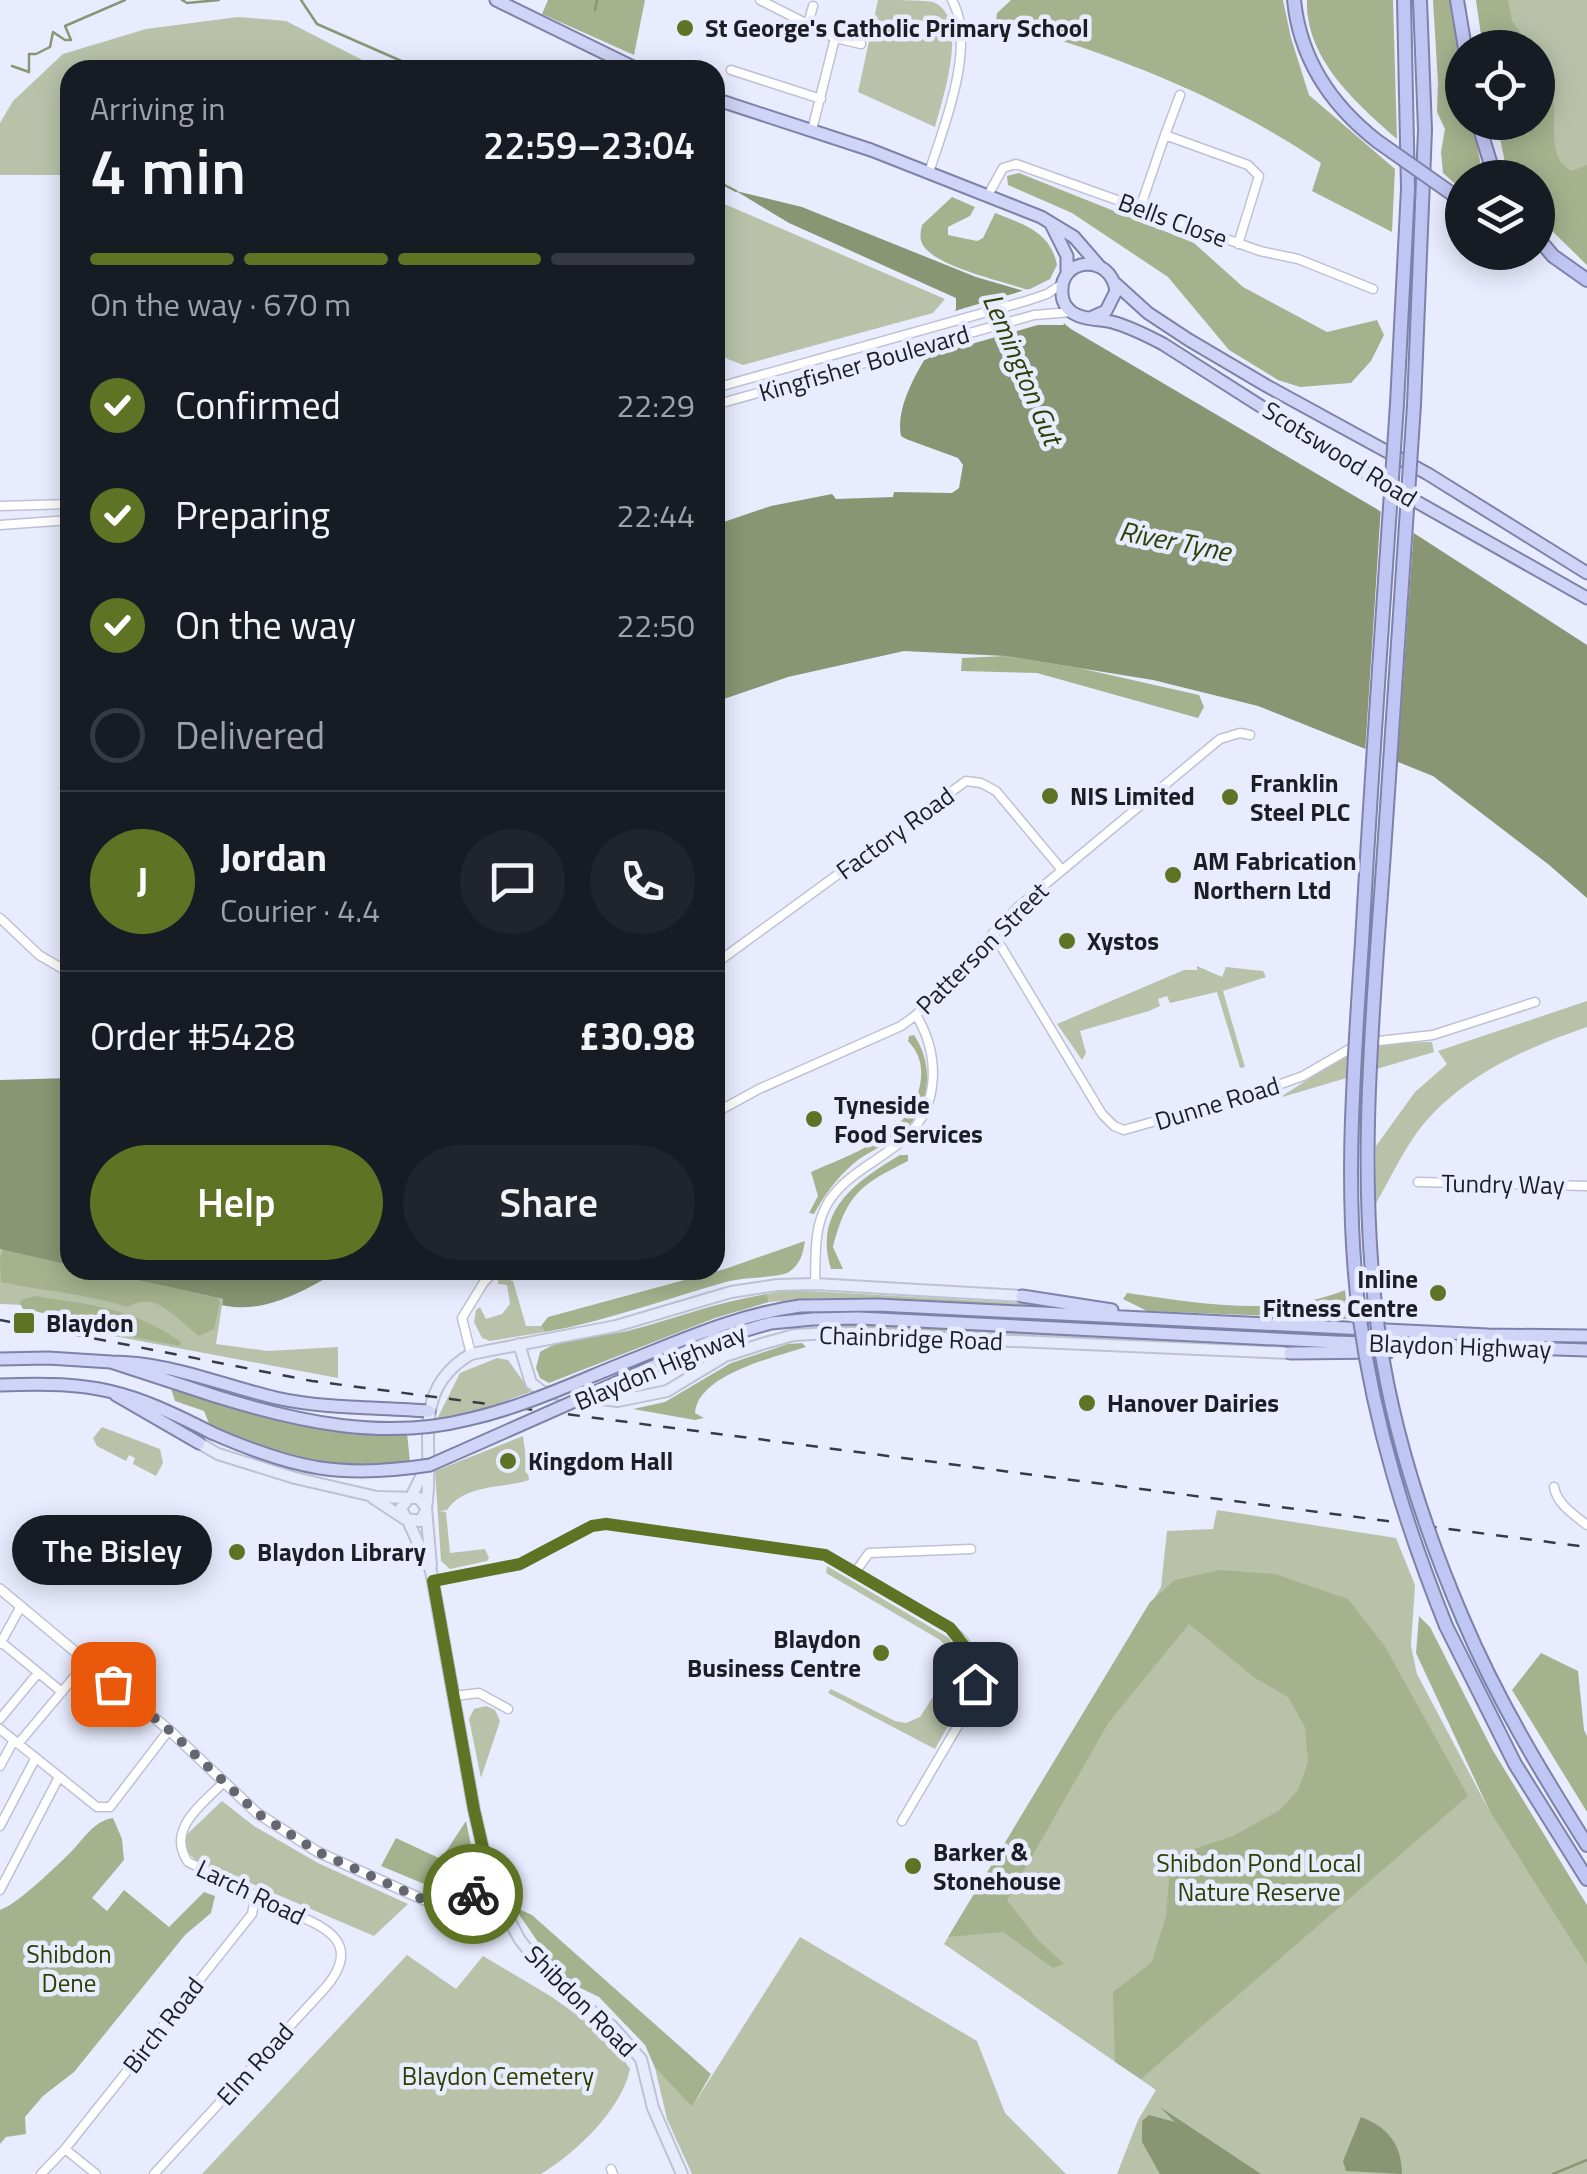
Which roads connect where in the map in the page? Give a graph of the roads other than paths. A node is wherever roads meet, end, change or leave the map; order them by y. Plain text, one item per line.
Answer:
1 (496, 0) edge
2 (760, 0) edge
3 (952, 0) edge
4 (1294, 0) edge
5 (1404, 0) edge
6 (1420, 0) edge
7 (1457, 0) edge
8 (813, 6) dead end
9 (808, 24) junction
10 (1462, 30) edge
11 (835, 38) junction
12 (861, 44) dead end
13 (619, 60) edge
14 (731, 70) dead end
15 (1180, 95) dead end
16 (820, 99) junction
17 (725, 102) edge
18 (812, 130) junction
19 (1166, 135) junction
20 (930, 172) junction
21 (1445, 189) edge
22 (988, 196) junction
23 (1140, 208) junction
24 (1048, 221) junction
25 (1238, 244) junction
26 (1555, 257) edge
27 (1100, 266) junction
28 (1113, 280) junction
29 (1587, 280) edge
30 (1061, 283) junction
31 (1373, 289) dead end
32 (1066, 312) junction
33 (1090, 318) junction
34 (725, 385) edge
35 (725, 402) edge
36 (60, 504) edge
37 (0, 506) edge
38 (60, 521) edge
39 (0, 525) edge
40 (1587, 573) edge
41 (1587, 598) edge
42 (1250, 734) dead end
43 (1062, 870) junction
44 (0, 918) edge
45 (993, 933) junction
46 (725, 957) edge
47 (60, 968) edge
48 (1535, 1002) dead end
49 (916, 1015) junction
50 (725, 1107) edge
51 (1418, 1182) dead end
52 (1587, 1186) edge
53 (488, 1280) edge
54 (815, 1284) junction
55 (1022, 1296) joint
56 (1150, 1317) junction
57 (1587, 1336) edge
58 (519, 1344) junction
59 (1468, 1348) junction
60 (1587, 1350) edge
61 (1290, 1353) joint
62 (471, 1354) junction
63 (0, 1359) edge
64 (111, 1362) junction
65 (0, 1385) edge
66 (107, 1388) junction
67 (429, 1411) junction
68 (198, 1443) joint
69 (428, 1458) junction
70 (1554, 1487) dead end
71 (368, 1494) junction
72 (410, 1498) junction
73 (426, 1509) junction
74 (407, 1520) junction
75 (1587, 1525) edge
76 (971, 1549) dead end
77 (856, 1571) junction
78 (432, 1576) junction
79 (0, 1589) edge
80 (21, 1606) junction
81 (0, 1643) edge
82 (86, 1663) junction
83 (38, 1673) junction
84 (62, 1692) junction
85 (454, 1696) junction
86 (508, 1709) dead end
87 (0, 1719) edge
88 (0, 1729) edge
89 (169, 1730) junction
90 (16, 1742) junction
91 (35, 1758) junction
92 (0, 1766) edge
93 (59, 1777) junction
94 (223, 1783) junction
95 (902, 1821) dead end
96 (0, 1826) edge
97 (1587, 1846) edge
98 (1587, 1879) edge
99 (492, 1888) junction
100 (0, 1890) edge
101 (255, 1898) junction
102 (340, 1947) joint
103 (65, 2148) junction
104 (41, 2174) edge
105 (96, 2174) edge
106 (154, 2174) edge
107 (682, 2174) edge

1 - 13 main road
2 - 9 street
3 - 20 street
4 - 21 highway, bridge
5 - 98 highway, bridge
6 - 97 highway, bridge
7 - 10 highway
8 - 9 street
9 - 11 street
11 - 12 street
11 - 16 street
14 - 16 street
15 - 19 street
16 - 18 street
17 - 18 main road
18 - 20 main road
19 - 23 street
19 - 25 street
20 - 22 main road
22 - 23 street, Bells Close
22 - 24 main road
23 - 25 street, Bells Close
24 - 27 main road
24 - 30 main road
25 - 31 street, Bells Close
26 - 29 highway
27 - 28 main road
27 - 30 main road
28 - 33 main road
28 - 40 main road, Scotswood Road
30 - 32 main road
30 - 34 street, Kingfisher Boulevard
32 - 33 main road
32 - 35 street, Kingfisher Boulevard
33 - 41 main road, Scotswood Road
36 - 37 street
38 - 39 street
42 - 43 street, Patterson Street
43 - 45 street, Patterson Street
43 - 46 street, Factory Road
44 - 47 street
45 - 48 street, Dunne Road
45 - 49 street, Patterson Street
49 - 50 street, Patterson Street
49 - 54 street
51 - 52 street, Tundry Way
53 - 62 street
54 - 55 main road
54 - 58 main road
55 - 56 main road
56 - 57 main road, Blaydon Highway
56 - 64 main road, Blaydon Highway, bridge
58 - 61 main road, Chainbridge Road
58 - 62 main road
59 - 60 main road, Blaydon Highway
59 - 61 main road
59 - 66 main road, Blaydon Highway, bridge
62 - 67 main road
63 - 64 main road, Blaydon Highway
64 - 67 main road
65 - 66 main road, Blaydon Highway
66 - 68 main road
67 - 69 main road
68 - 71 main road
69 - 72 main road
69 - 73 main road
70 - 75 street
71 - 72 main road
71 - 74 main road
72 - 73 main road
72 - 74 main road
73 - 74 main road
73 - 78 main road
74 - 78 main road
76 - 77 street
77 - 78 street
77 - 95 street
78 - 85 main road
79 - 80 street
80 - 81 street
80 - 82 street
81 - 83 street
82 - 84 street
82 - 89 street
83 - 84 street
83 - 87 street
84 - 90 street
85 - 86 street
85 - 99 main road
88 - 90 street
89 - 93 street
89 - 94 street
90 - 91 street
90 - 92 street
91 - 93 street
91 - 96 street
93 - 100 street
94 - 99 street
94 - 101 street, Larch Road
99 - 107 main road, Shibdon Road
101 - 102 street, Larch Road
101 - 103 street, Birch Road
102 - 106 street, Elm Road
103 - 104 street, Birch Road
103 - 105 street

